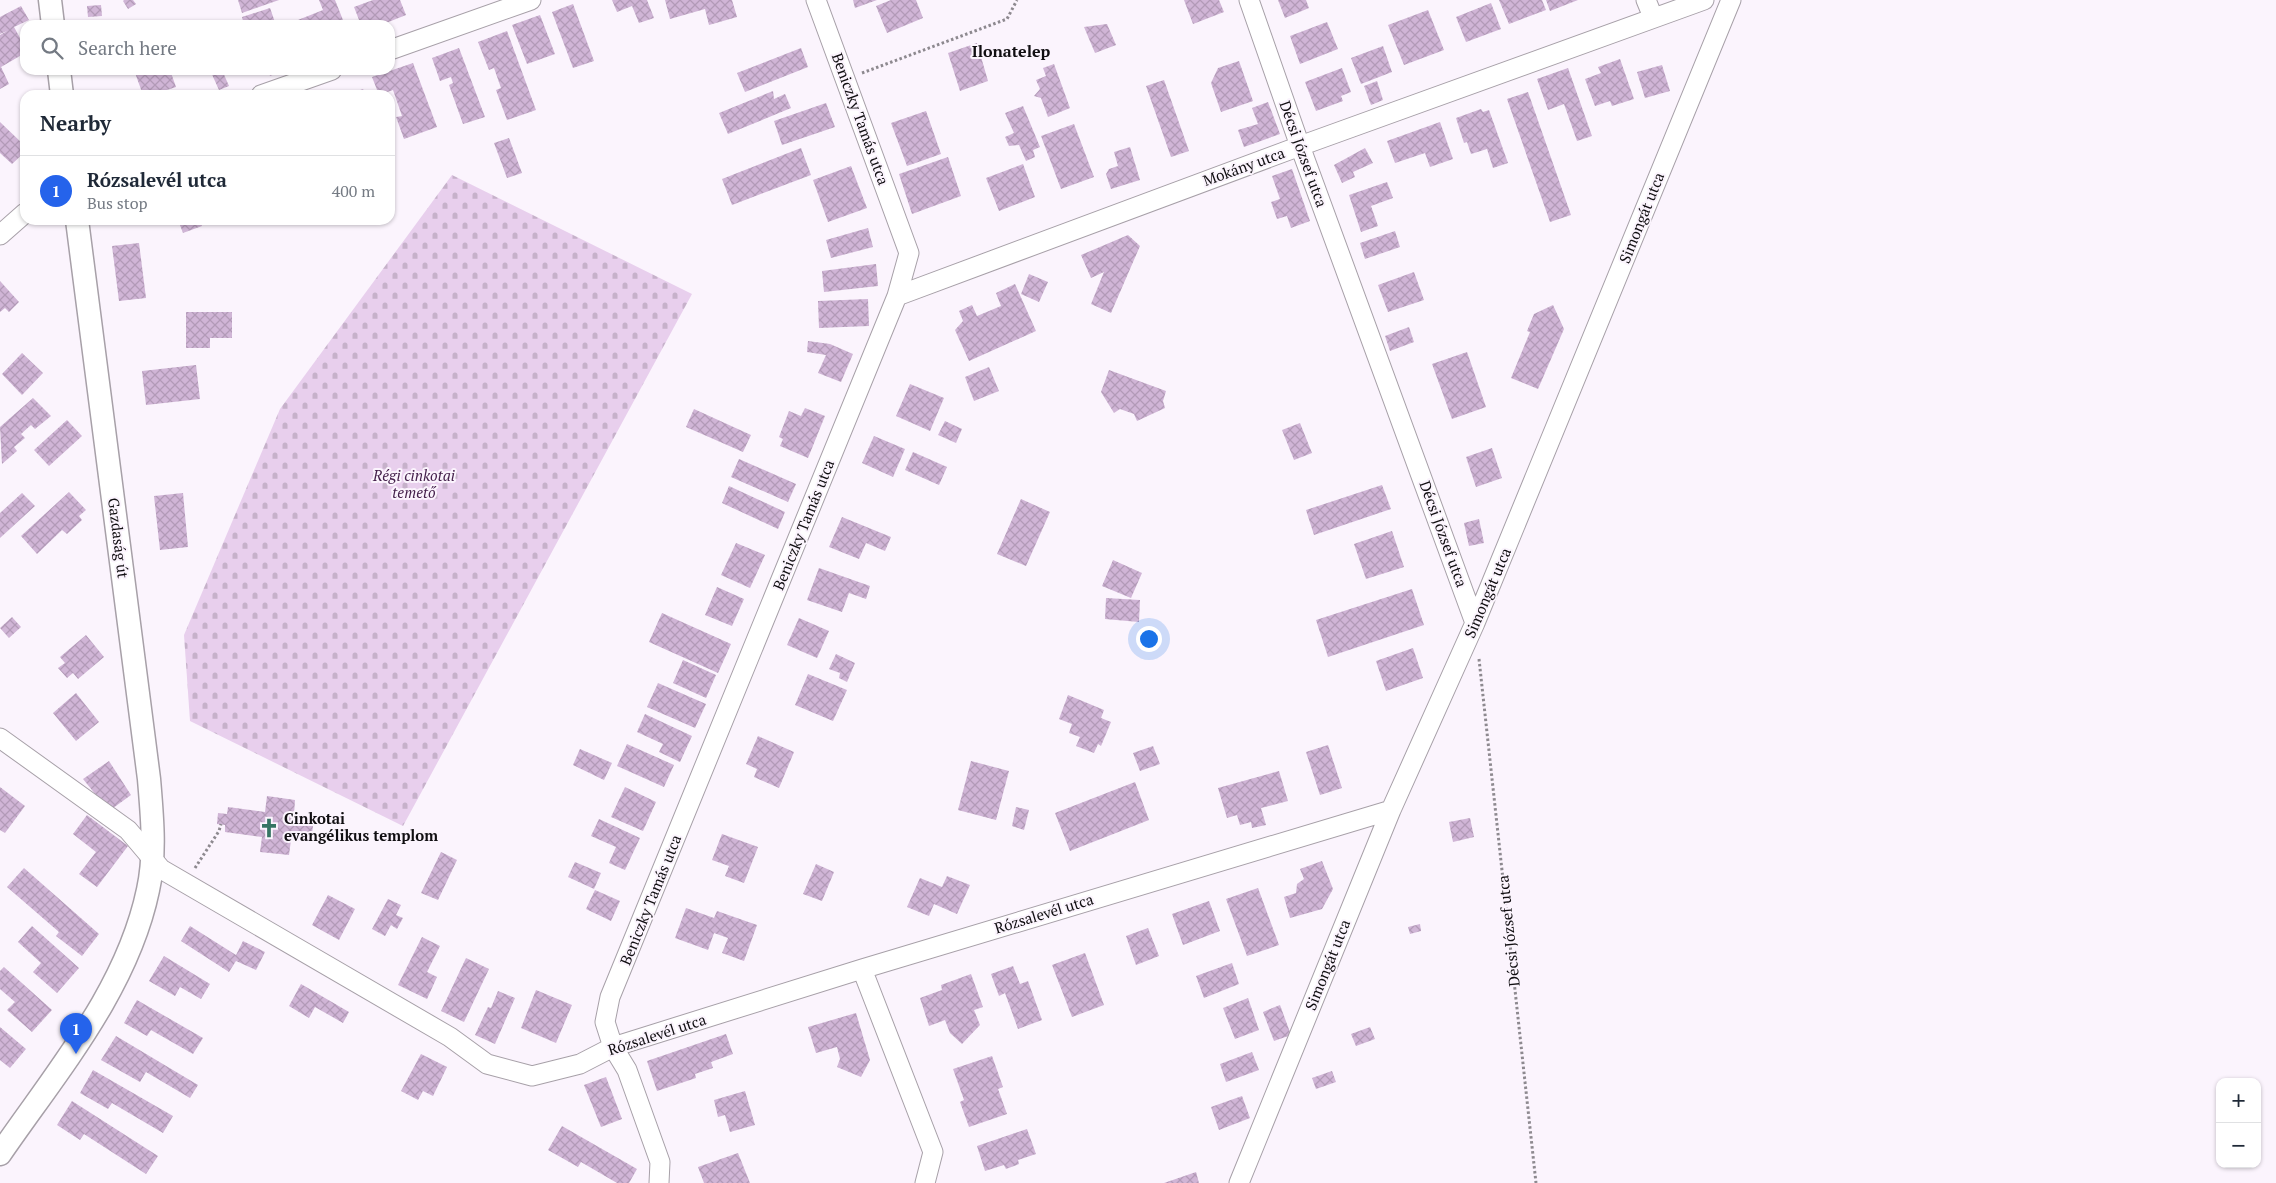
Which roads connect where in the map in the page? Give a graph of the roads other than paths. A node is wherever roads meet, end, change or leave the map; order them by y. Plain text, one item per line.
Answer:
1 (50, 0) edge
2 (531, 0) edge
3 (816, 0) edge
4 (1249, 0) edge
5 (1704, 0) edge
6 (1731, 0) edge
7 (1650, 9) edge
8 (52, 20) edge
9 (395, 48) edge
10 (60, 75) edge
11 (318, 75) edge
12 (61, 90) edge
13 (275, 90) edge
14 (1300, 146) junction
15 (20, 217) edge
16 (79, 225) edge
17 (0, 235) edge
18 (897, 296) junction
19 (1475, 623) junction
20 (0, 738) edge
21 (1391, 810) junction
22 (151, 856) junction
23 (862, 969) junction
24 (613, 1047) junction
25 (0, 1154) edge
26 (659, 1183) edge
27 (925, 1183) edge
28 (1239, 1183) edge

1 - 8 street
2 - 9 street
3 - 18 street, Beniczky Tamás utca
4 - 14 street, Décsi József utca
5 - 7 street, Mokány utca
6 - 19 street, Simongát utca
7 - 14 street, Mokány utca
10 - 12 street
11 - 13 street
14 - 18 street, Mokány utca
14 - 19 street, Décsi József utca
15 - 17 street
16 - 22 street, Gazdaság út
18 - 24 street, Beniczky Tamás utca
19 - 21 street, Simongát utca
20 - 22 street, Rózsalevél utca
21 - 23 street, Rózsalevél utca
21 - 28 street, Simongát utca
22 - 24 street, Rózsalevél utca
22 - 25 street, Gazdaság út
23 - 24 street, Rózsalevél utca
23 - 27 street
24 - 26 street, Beniczky Tamás utca

